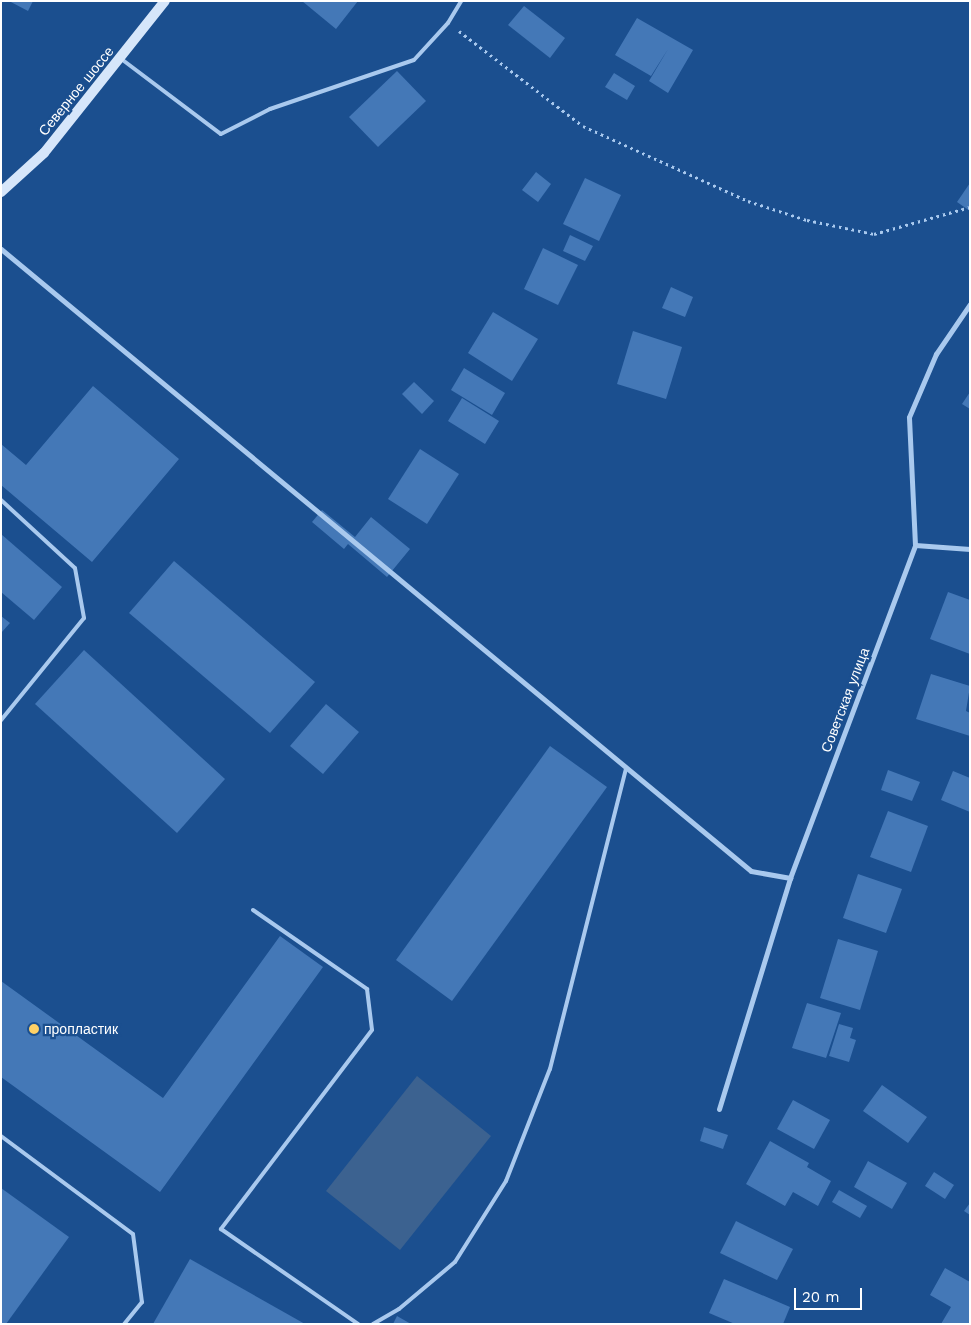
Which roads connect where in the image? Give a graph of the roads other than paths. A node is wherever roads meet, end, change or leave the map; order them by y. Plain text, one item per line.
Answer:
1 (165, 1) edge
2 (461, 1) edge
3 (120, 58) junction
4 (1, 192) edge
5 (1, 249) edge
6 (970, 304) edge
7 (1, 500) edge
8 (915, 545) junction
9 (970, 549) edge
10 (1, 720) edge
11 (626, 768) junction
12 (790, 878) junction
13 (253, 910) dead end
14 (719, 1109) dead end
15 (1, 1136) edge
16 (124, 1324) edge
17 (358, 1324) edge
18 (373, 1324) edge

1 - 3 main road, Северное шоссе
2 - 3 lane
3 - 4 main road, Северное шоссе
5 - 11 street
6 - 8 street, Советская улица
7 - 10 lane
8 - 9 street
8 - 12 street, Советская улица
11 - 12 street
11 - 18 lane
12 - 14 street, Советская улица
13 - 17 lane
15 - 16 lane

